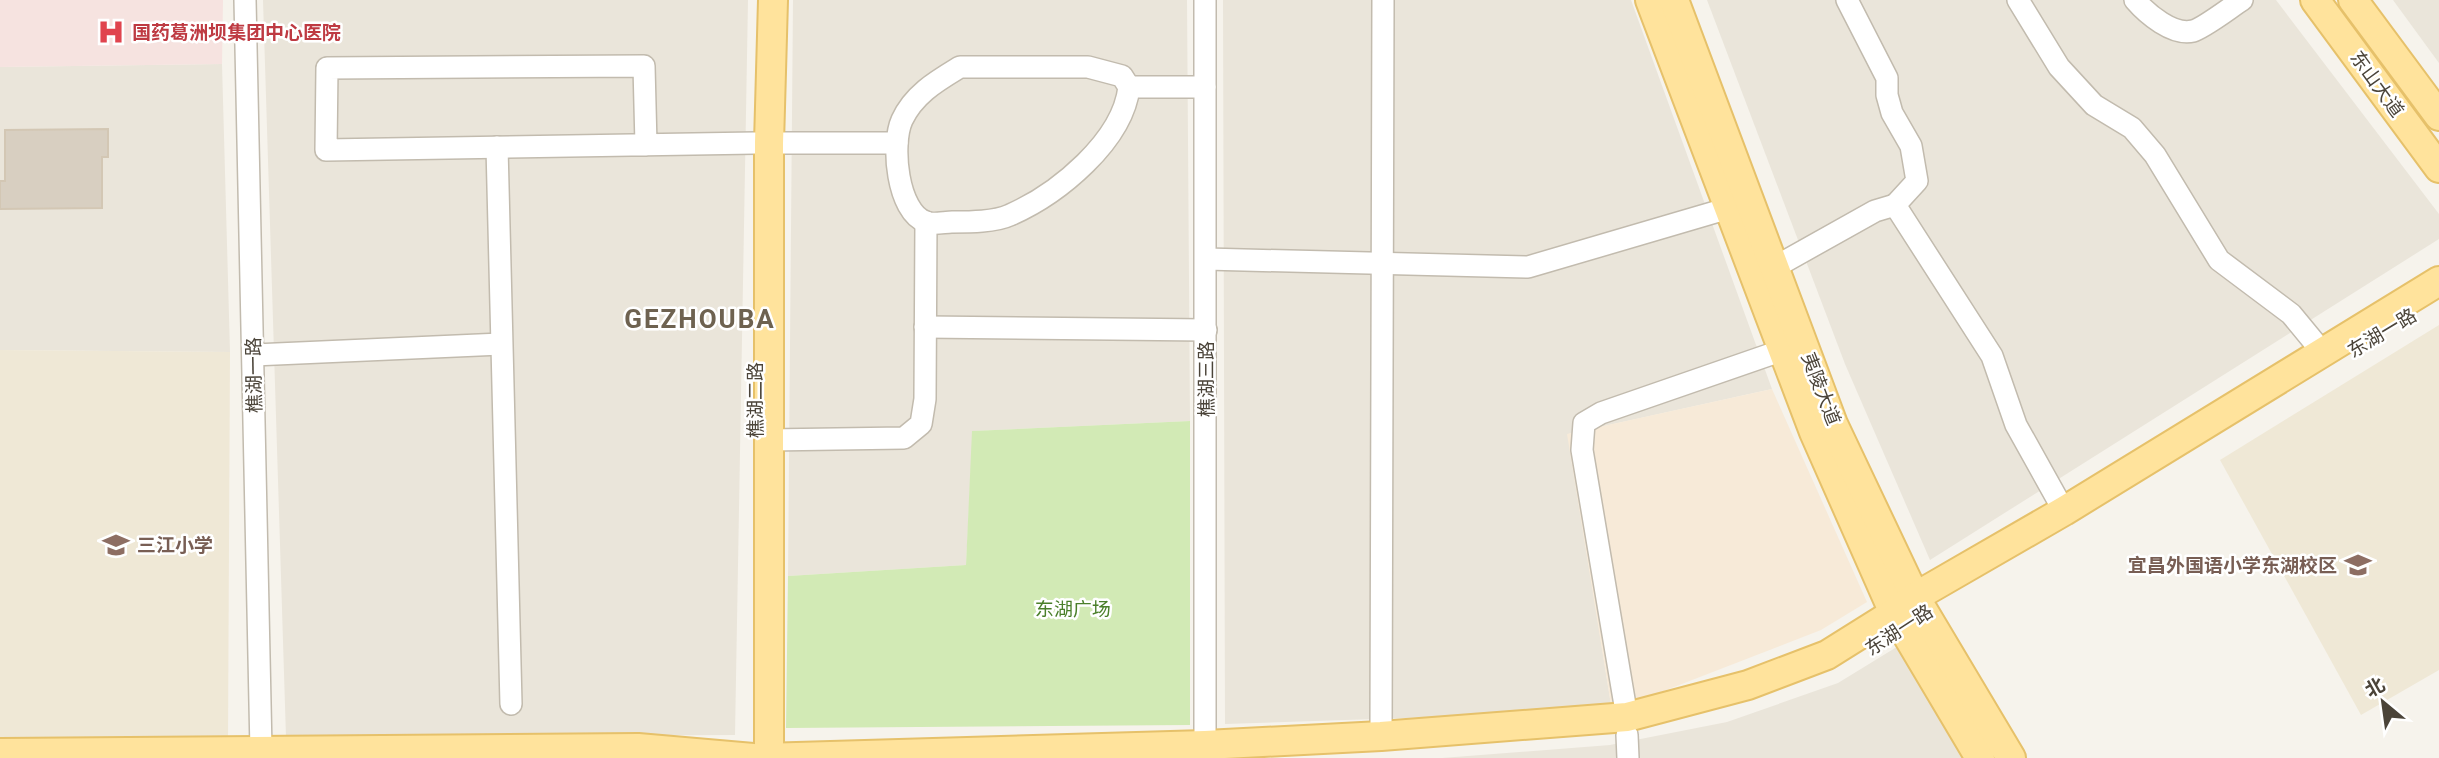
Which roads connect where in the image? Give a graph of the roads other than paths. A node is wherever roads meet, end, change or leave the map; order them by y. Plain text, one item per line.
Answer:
1 (245, 0) edge
2 (757, 0) edge
3 (773, 0) edge
4 (1205, 0) edge
5 (1383, 0) edge
6 (1650, 0) edge
7 (1674, 0) edge
8 (1847, 0) edge
9 (2018, 0) edge
10 (2135, 0) edge
11 (2242, 0) edge
12 (2315, 0) edge
13 (2353, 0) edge
14 (1129, 87) junction
15 (1205, 87) junction
16 (2439, 116) edge
17 (762, 143) junction
18 (897, 143) junction
19 (646, 145) junction
20 (496, 147) junction
21 (2439, 168) edge
22 (1895, 205) junction
23 (1729, 208) junction
24 (926, 222) junction
25 (1206, 259) junction
26 (1383, 263) junction
27 (1775, 267) junction
28 (2439, 281) edge
29 (2439, 298) edge
30 (925, 327) junction
31 (1206, 330) junction
32 (501, 344) junction
33 (1783, 350) junction
34 (2324, 354) junction
35 (253, 355) junction
36 (769, 440) junction
37 (2064, 511) junction
38 (1909, 612) junction
39 (511, 704) dead end
40 (1381, 736) junction
41 (1627, 736) edge
42 (261, 750) junction
43 (0, 752) edge
44 (1205, 752) edge
45 (756, 758) edge
46 (769, 758) edge
47 (1287, 758) edge
48 (1980, 758) edge
49 (2011, 758) edge

1 - 35 street, 樵湖一路
2 - 17 main road, 樵湖二路
3 - 17 main road, 樵湖二路
4 - 15 street, 樵湖三路
5 - 26 street
6 - 23 main road, 夷陵大道
7 - 27 main road, 夷陵大道
8 - 22 street
9 - 34 street
10 - 11 street
12 - 21 main road, 东山大道
13 - 16 main road, 东山大道
14 - 15 street
14 - 18 street
14 - 24 street
15 - 25 street, 樵湖三路
17 - 18 street
17 - 19 street
17 - 36 main road, 樵湖二路
17 - 45 main road, 樵湖二路
18 - 24 street
19 - 20 street
19 - 20 street
20 - 32 street
22 - 27 street
22 - 37 street
23 - 26 street
23 - 33 main road, 夷陵大道
24 - 30 street
25 - 26 street
25 - 31 street, 樵湖三路
26 - 40 street
27 - 38 main road, 夷陵大道
28 - 34 main road
29 - 38 main road, 东湖一路
30 - 31 street
30 - 36 street
31 - 44 street, 樵湖三路
32 - 35 street
32 - 39 street
33 - 38 main road, 夷陵大道
33 - 41 street
34 - 37 main road
35 - 42 street, 樵湖一路
36 - 46 main road, 樵湖二路
37 - 38 main road
38 - 41 main road
38 - 48 main road, 夷陵大道
38 - 49 main road, 夷陵大道
40 - 41 main road
40 - 44 main road
41 - 47 main road
42 - 43 main road
42 - 45 main road
44 - 46 main road
45 - 46 main road

